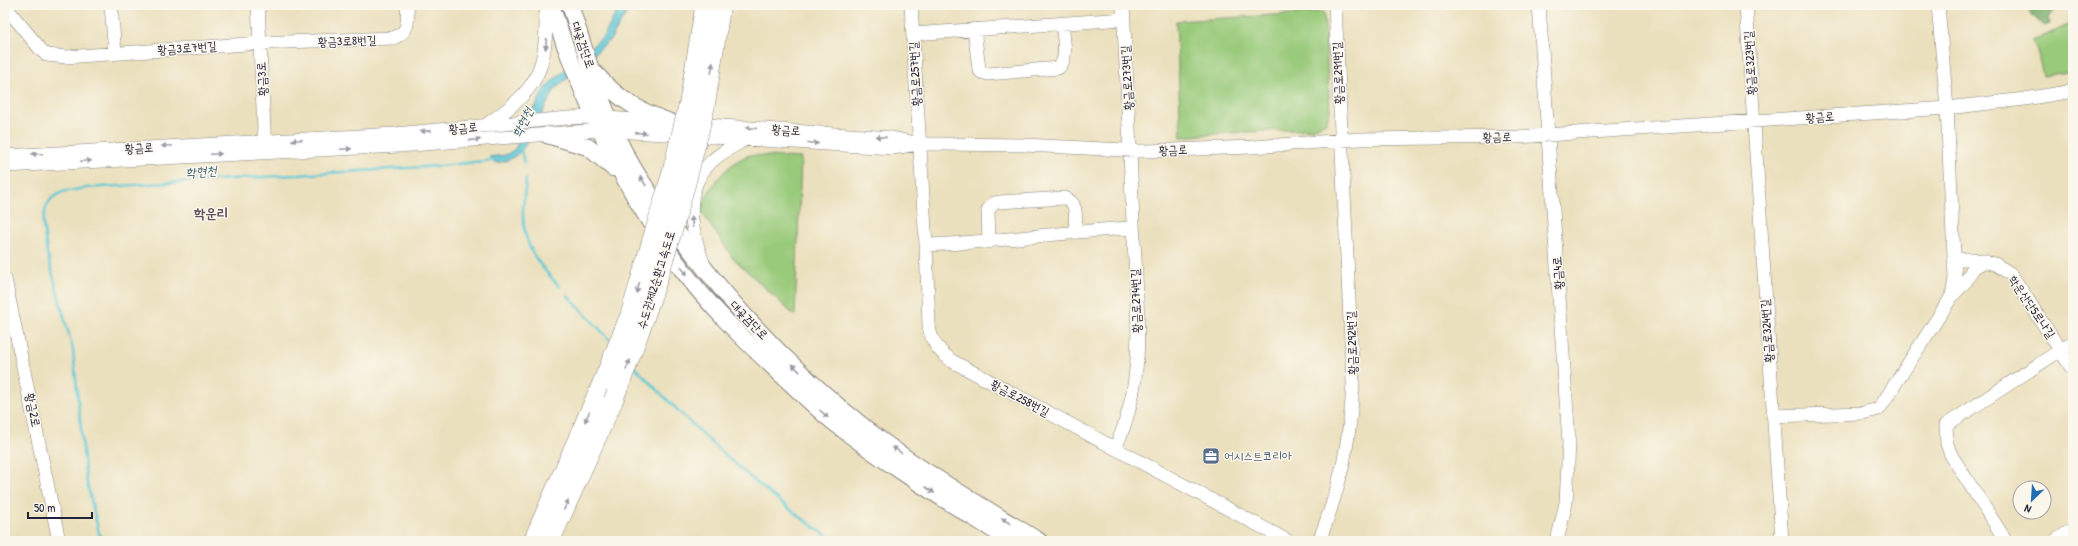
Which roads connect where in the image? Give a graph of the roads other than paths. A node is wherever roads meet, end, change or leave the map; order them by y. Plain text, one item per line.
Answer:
1 (111, 5) edge
2 (258, 5) edge
3 (407, 5) edge
4 (546, 5) edge
5 (551, 5) edge
6 (570, 5) edge
7 (705, 5) edge
8 (721, 5) edge
9 (911, 5) edge
10 (1123, 5) edge
11 (1335, 5) edge
12 (1539, 5) edge
13 (1746, 5) edge
14 (1938, 5) edge
15 (5, 6) edge
16 (1124, 19) junction
17 (1062, 24) junction
18 (974, 29) junction
19 (913, 34) junction
20 (260, 43) junction
21 (115, 53) junction
22 (595, 76) junction
23 (2073, 91) edge
24 (697, 104) junction
25 (1947, 108) junction
26 (1753, 122) junction
27 (673, 123) junction
28 (604, 124) junction
29 (483, 126) junction
30 (1548, 135) junction
31 (558, 136) junction
32 (746, 139) junction
33 (1342, 140) junction
34 (919, 144) junction
35 (265, 147) junction
36 (1130, 151) junction
37 (5, 156) edge
38 (5, 166) edge
39 (625, 179) junction
40 (1133, 228) junction
41 (1075, 231) junction
42 (1953, 241) junction
43 (989, 242) junction
44 (926, 245) junction
45 (1954, 259) junction
46 (1979, 260) junction
47 (707, 273) junction
48 (5, 279) edge
49 (1952, 296) junction
50 (2073, 342) edge
51 (2060, 350) junction
52 (2073, 370) edge
53 (1773, 416) junction
54 (1115, 448) junction
55 (2073, 529) edge
56 (59, 541) edge
57 (533, 541) edge
58 (550, 541) edge
59 (1011, 541) edge
60 (1039, 541) edge
61 (1288, 541) edge
62 (1319, 541) edge
63 (1557, 541) edge
64 (1782, 541) edge
65 (2006, 541) edge
66 (2055, 541) edge

1 - 21 street
2 - 20 street, 황금3로
3 - 20 street, 황금3로8번길
4 -> 29 street
5 - 28 main road, 대곶검단로
6 - 22 main road, 대곶검단로
7 - 24 highway, 수도권제2순환고속도로
24 -> 8 highway, 수도권제2순환고속도로
9 - 19 street, 황금로257번길
10 - 16 street, 황금로273번길
11 - 33 street, 황금로291번길
12 - 30 street, 황금4로
13 - 26 street, 황금로323번길
14 - 25 street
15 - 21 street, 황금3로7번길
16 - 17 street
16 - 36 street, 황금로273번길
17 - 18 street
17 - 18 street
18 - 19 street
19 - 34 street, 황금로257번길
20 - 21 street, 황금3로7번길
20 - 35 street, 황금3로
22 - 27 main road
22 - 28 main road, 대곶검단로
23 - 25 street, 황금로
24 -> 57 highway, 수도권제2순환고속도로, bridge
58 -> 24 highway, 수도권제2순환고속도로, bridge
25 - 26 street, 황금로
25 - 42 street
26 - 30 street, 황금로
26 - 53 street, 황금로324번길
27 - 28 street, 황금로
34 -> 27 street, 황금로
28 - 29 street, 황금로
28 - 31 street, 황금로
28 -> 32 street, 황금로
28 - 39 main road, 대곶검단로
47 -> 28 main road, 대곶검단로
29 -> 35 street, 황금로
30 - 33 street, 황금로
30 - 63 street, 황금4로
35 -> 31 street, 황금로
31 - 39 main road
32 -> 34 street, 황금로
47 -> 32 street
33 - 36 street, 황금로
33 - 62 street, 황금로292번길
34 - 36 street, 황금로
34 - 44 street, 황금로258번길
35 -> 37 street, 황금로
38 -> 35 street, 황금로
36 - 40 street, 황금로274번길
39 -> 59 main road, 대곶검단로
40 - 41 street
40 - 54 street, 황금로274번길
41 - 43 street
41 - 43 street
42 - 45 street
42 - 46 street
43 - 44 street
44 - 54 street, 황금로258번길
45 - 46 street, 학운산단5로나길
45 - 49 street
46 - 49 street
46 - 51 street, 학운산단5로나길
60 -> 47 main road, 대곶검단로
48 - 56 street, 황금2로
49 - 53 street
50 - 51 street
51 - 52 street, 학운산단5로나길
51 - 65 street
53 - 64 street, 황금로324번길
54 - 61 street, 황금로258번길
55 - 66 street

